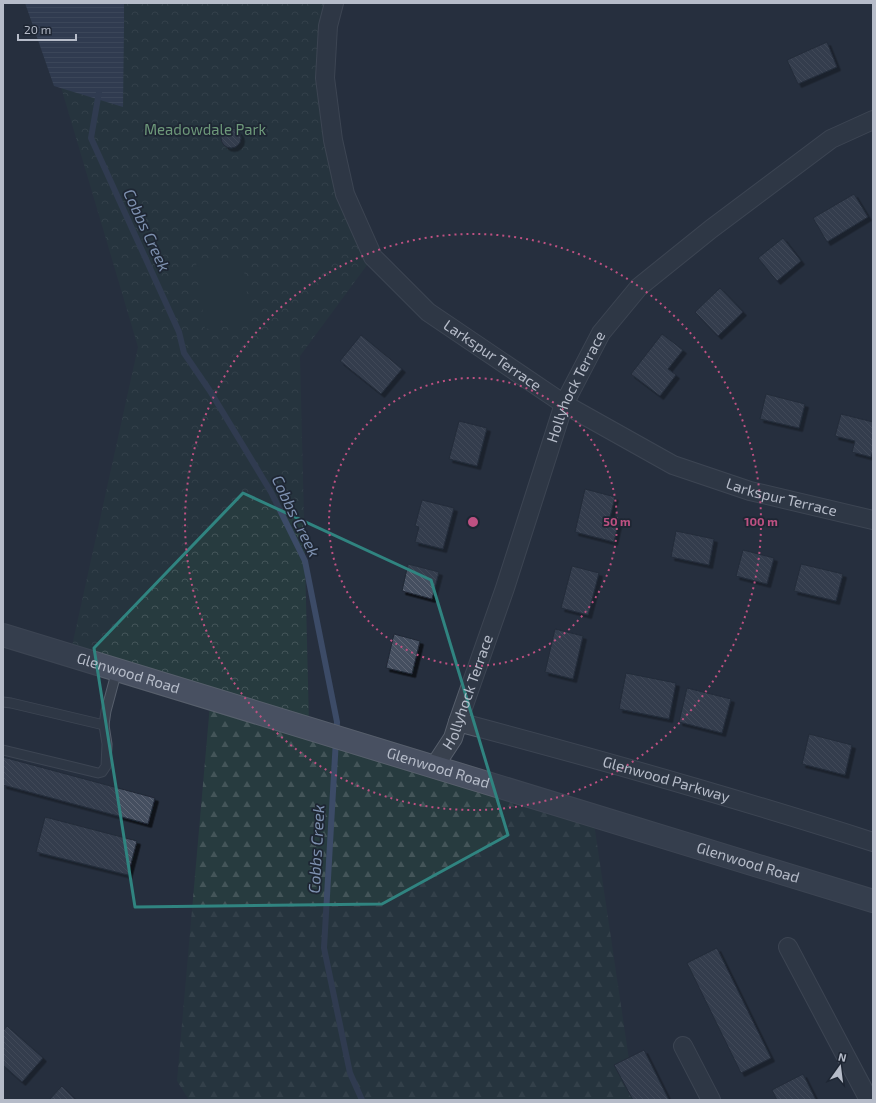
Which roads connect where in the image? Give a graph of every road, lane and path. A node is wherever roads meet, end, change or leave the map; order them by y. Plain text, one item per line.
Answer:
1 (334, 3) edge
2 (873, 120) edge
3 (564, 404) junction
4 (873, 520) edge
5 (3, 635) edge
6 (117, 670) junction
7 (3, 702) edge
8 (458, 722) junction
9 (104, 725) junction
10 (3, 750) edge
11 (434, 767) junction
12 (873, 842) edge
13 (873, 901) edge
14 (788, 947) dead end
15 (683, 1046) dead end
16 (711, 1100) edge
17 (869, 1100) edge

1 - 3 street, Larkspur Terrace
2 - 3 street, Hollyhock Terrace
3 - 4 street, Larkspur Terrace
3 - 8 street, Hollyhock Terrace
5 - 6 main road, Glenwood Road
6 - 9 lane
6 - 11 main road, Glenwood Road
7 - 9 lane
8 - 11 street, Hollyhock Terrace
8 - 12 street, Glenwood Parkway
9 - 10 lane
11 - 13 main road, Glenwood Road
14 - 17 street
15 - 16 street

